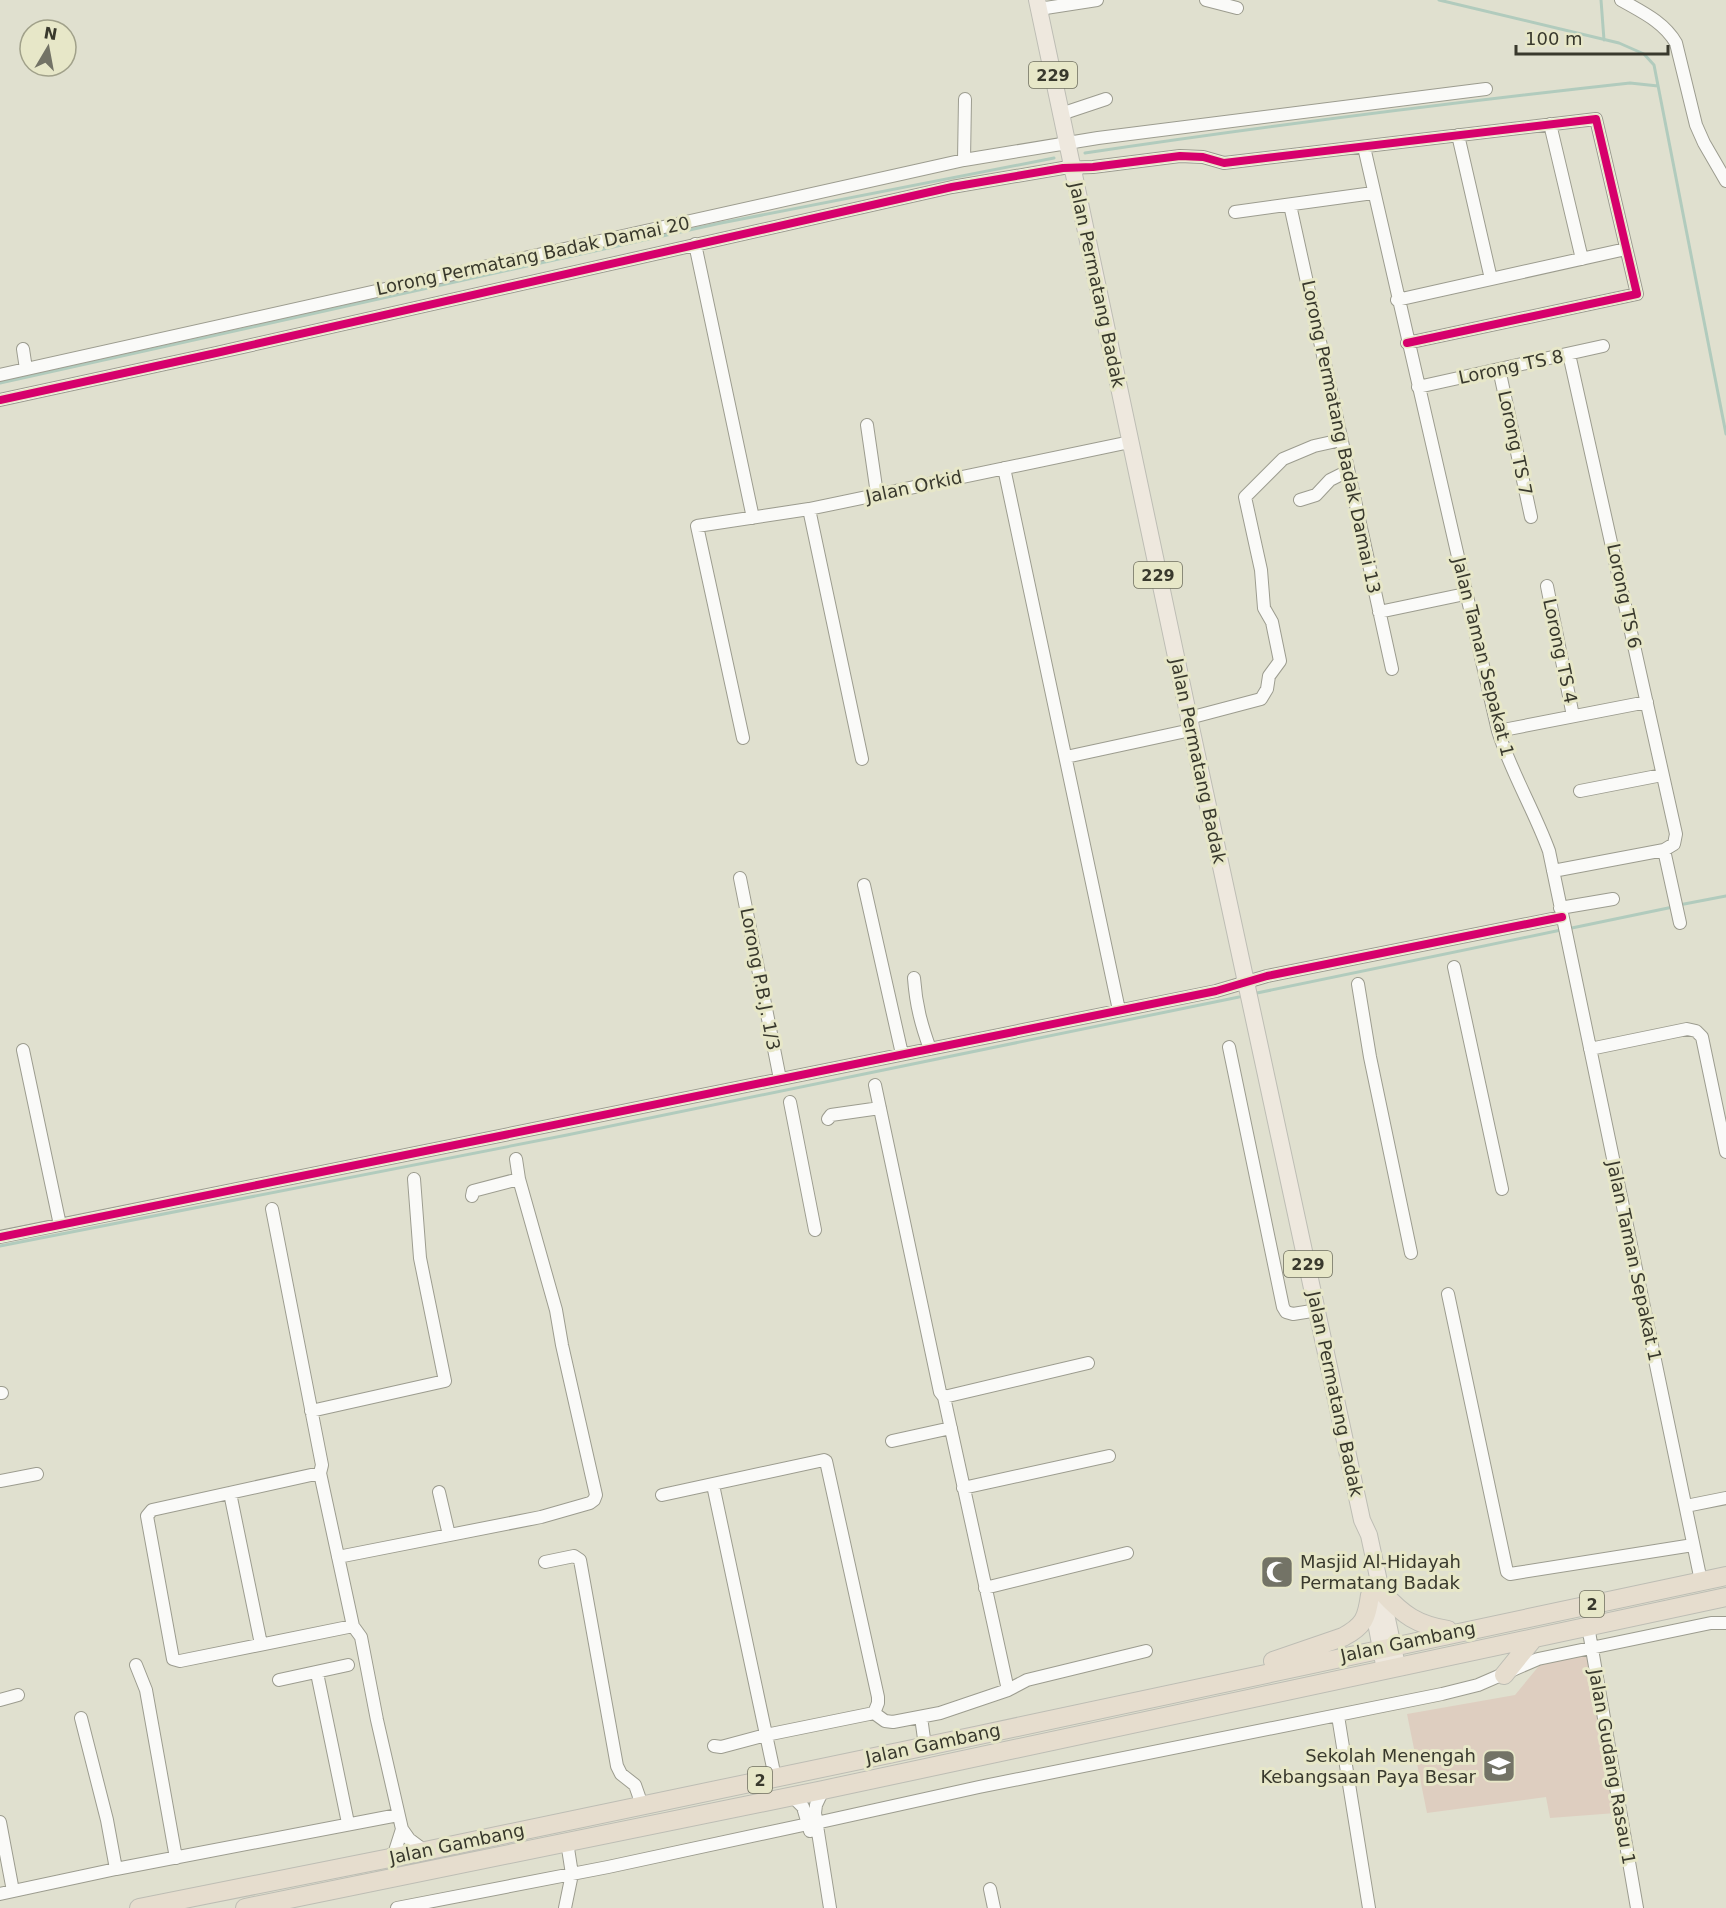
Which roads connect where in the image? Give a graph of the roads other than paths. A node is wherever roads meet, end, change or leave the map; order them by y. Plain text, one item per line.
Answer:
1 (1096, 0) edge
2 (1206, 0) edge
3 (1621, 0) edge
4 (1038, 4) edge
5 (1236, 8) dead end
6 (1486, 89) dead end
7 (965, 99) dead end
8 (1106, 99) dead end
9 (1061, 114) junction
10 (1550, 124) junction
11 (1458, 135) junction
12 (1066, 143) junction
13 (1364, 147) junction
14 (964, 160) junction
15 (1072, 167) junction
16 (1726, 181) edge
17 (1373, 193) junction
18 (1290, 205) junction
19 (1235, 212) dead end
20 (695, 244) junction
21 (1626, 249) junction
22 (1582, 259) junction
23 (1491, 279) junction
24 (1397, 300) junction
25 (1407, 343) junction
26 (1603, 346) dead end
27 (23, 350) dead end
28 (1569, 354) junction
29 (26, 369) junction
30 (1499, 369) junction
31 (0, 375) edge
32 (1418, 387) junction
33 (0, 400) edge
34 (867, 425) dead end
35 (1341, 440) junction
36 (1130, 442) junction
37 (1004, 468) junction
38 (1348, 471) junction
39 (877, 495) junction
40 (1300, 501) dead end
41 (809, 509) junction
42 (1531, 517) dead end
43 (753, 518) junction
44 (1546, 586) dead end
45 (1465, 594) junction
46 (1379, 612) junction
47 (1392, 669) dead end
48 (1647, 702) junction
49 (1573, 716) junction
50 (1190, 724) junction
51 (1498, 731) junction
52 (742, 738) dead end
53 (1066, 757) junction
54 (862, 759) dead end
55 (1662, 775) junction
56 (1580, 791) dead end
57 (1664, 850) junction
58 (1553, 871) junction
59 (740, 878) dead end
60 (864, 885) dead end
61 (1613, 899) dead end
62 (1562, 916) junction
63 (1679, 919) dead end
64 (1454, 967) dead end
65 (914, 978) dead end
66 (1247, 982) junction
67 (1358, 984) dead end
68 (1119, 1011) junction
69 (1229, 1047) dead end
70 (930, 1049) junction
71 (1590, 1049) junction
72 (23, 1050) dead end
73 (902, 1054) junction
74 (780, 1079) junction
75 (875, 1085) dead end
76 (790, 1102) dead end
77 (880, 1108) junction
78 (828, 1119) dead end
79 (1726, 1152) edge
80 (516, 1159) dead end
81 (414, 1179) dead end
82 (519, 1179) junction
83 (1502, 1189) dead end
84 (472, 1196) dead end
85 (272, 1209) dead end
86 (60, 1225) junction
87 (815, 1230) dead end
88 (0, 1237) edge
89 (1411, 1253) dead end
90 (1448, 1294) dead end
91 (1318, 1310) junction
92 (1088, 1364) dead end
93 (944, 1397) junction
94 (311, 1411) junction
95 (951, 1428) junction
96 (892, 1441) dead end
97 (1109, 1456) dead end
98 (320, 1473) junction
99 (37, 1474) dead end
100 (0, 1481) edge
101 (713, 1485) junction
102 (963, 1488) junction
103 (439, 1492) dead end
104 (230, 1493) junction
105 (662, 1495) dead end
106 (1726, 1498) edge
107 (1686, 1506) junction
108 (449, 1535) junction
109 (1694, 1545) junction
110 (1127, 1553) dead end
111 (338, 1557) junction
112 (545, 1562) dead end
113 (1726, 1576) edge
114 (1701, 1581) junction
115 (985, 1588) junction
116 (1376, 1593) junction
117 (1726, 1597) edge
118 (1726, 1623) edge
119 (353, 1626) junction
120 (1588, 1626) junction
121 (1458, 1632) junction
122 (1534, 1638) junction
123 (261, 1644) junction
124 (1386, 1647) junction
125 (1592, 1648) junction
126 (1146, 1651) dead end
127 (136, 1665) dead end
128 (348, 1665) dead end
129 (1391, 1669) junction
130 (317, 1673) junction
131 (1504, 1675) junction
132 (279, 1680) dead end
133 (1195, 1688) junction
134 (1008, 1690) junction
135 (18, 1695) dead end
136 (0, 1700) edge
137 (874, 1713) junction
138 (1338, 1716) junction
139 (921, 1717) junction
140 (81, 1718) dead end
141 (766, 1735) junction
142 (714, 1746) dead end
143 (926, 1746) junction
144 (775, 1777) junction
145 (823, 1790) junction
146 (792, 1796) junction
147 (642, 1805) junction
148 (398, 1815) junction
149 (0, 1822) edge
150 (348, 1823) junction
151 (812, 1824) junction
152 (402, 1828) junction
153 (567, 1842) junction
154 (425, 1851) junction
155 (176, 1858) junction
156 (388, 1858) junction
157 (116, 1869) junction
158 (572, 1874) junction
159 (990, 1890) dead end
160 (14, 1891) junction
161 (0, 1894) edge
162 (139, 1908) edge
163 (245, 1908) edge
164 (398, 1908) edge
165 (566, 1908) edge
166 (830, 1908) edge
167 (994, 1908) edge
168 (1369, 1908) edge
169 (1637, 1908) edge

1 - 4 street
2 - 5 street
3 - 16 street
4 - 9 main road, Jalan Permatang Badak / 229
6 - 12 street, Lorong Permatang Badak Damai 20
7 - 14 street
8 - 9 street
9 - 12 main road, Jalan Permatang Badak / 229
10 - 11 street
10 - 21 street
10 - 22 street
11 - 13 street
11 - 23 street
12 - 14 street, Lorong Permatang Badak Damai 20
12 - 15 main road, Jalan Permatang Badak / 229
13 - 15 street
13 - 17 street
14 - 29 street, Lorong Permatang Badak Damai 20
15 - 20 street
15 - 36 main road, Jalan Permatang Badak / 229
17 - 18 street
17 - 24 street
18 - 19 street
18 - 35 street, Lorong Permatang Badak Damai 13
20 - 33 street
20 - 43 street
21 - 22 street
21 - 25 street
22 - 23 street
23 - 24 street
24 - 25 street
25 - 32 street
26 - 28 street, Lorong TS 8
27 - 29 street
28 - 30 street, Lorong TS 8
28 - 48 street, Lorong TS 6
29 - 31 street, Lorong Permatang Badak Damai 20
30 - 32 street, Lorong TS 8
30 - 42 street, Lorong TS 7
32 - 45 street, Jalan Taman Sepakat 1
34 - 39 street
35 - 38 street, Lorong Permatang Badak Damai 13
35 - 50 street
36 - 37 street, Jalan Orkid
36 - 50 main road, Jalan Permatang Badak / 229
37 - 39 street, Jalan Orkid
37 - 53 street
38 - 40 street
38 - 46 street, Lorong Permatang Badak Damai 13
39 - 41 street, Jalan Orkid
41 - 43 street, Jalan Orkid
41 - 54 street
43 - 52 street, Jalan Orkid
44 - 49 street, Lorong TS 4
45 - 46 street
45 - 51 street, Jalan Taman Sepakat 1
46 - 47 street, Lorong Permatang Badak Damai 13
48 - 49 street
48 - 55 street, Lorong TS 6
49 - 51 street
50 - 53 street
50 - 66 main road, Jalan Permatang Badak / 229
51 - 58 street, Jalan Taman Sepakat 1
53 - 68 street
55 - 56 street
55 - 57 street, Lorong TS 6
57 - 58 street
57 - 63 street
58 - 62 street, Jalan Taman Sepakat 1
59 - 74 street, Lorong P.B.J. 1/3
60 - 73 street
61 - 62 street
62 - 66 street
62 - 71 street, Jalan Taman Sepakat 1
64 - 83 street
65 - 70 street
66 - 68 street
66 - 91 main road, Jalan Permatang Badak / 229
67 - 89 street
68 - 70 street
69 - 91 street
70 - 73 street
71 - 79 street
71 - 107 street, Jalan Taman Sepakat 1
72 - 86 street
73 - 74 street
74 - 86 street
75 - 77 street
76 - 87 street
77 - 78 street
77 - 93 street
80 - 82 street
81 - 94 street
82 - 84 street
82 - 108 street
85 - 94 street
86 - 88 street
90 - 109 street
91 - 116 main road, Jalan Permatang Badak / 229
92 - 93 street
93 - 95 street
94 - 98 street
95 - 96 street
95 - 102 street
97 - 102 street
98 - 104 street
98 - 111 street
99 - 100 street
101 - 105 street
101 - 137 street
101 - 141 street
102 - 115 street
103 - 108 street
104 - 123 street
104 - 123 street
106 - 107 street
107 - 109 street, Jalan Taman Sepakat 1
108 - 111 street
109 - 114 street, Jalan Taman Sepakat 1
110 - 115 street
111 - 119 street
112 - 147 street
113 - 114 highway, Jalan Gambang / 2
114 - 121 highway, Jalan Gambang / 2
115 - 134 street
116 - 121 highway
116 - 124 main road, Jalan Permatang Badak / 229
116 - 133 highway
117 - 120 highway, Jalan Gambang / 2
118 - 125 street
119 - 123 street
119 - 148 street
120 - 122 highway, Jalan Gambang / 2
120 - 125 street, Jalan Gudang Rasau 1
121 - 124 highway, Jalan Gambang / 2
122 - 129 highway, Jalan Gambang / 2
122 - 131 highway
124 - 129 main road, Jalan Permatang Badak / 229
124 - 133 highway, Jalan Gambang / 2
125 - 131 street
125 - 169 street, Jalan Gudang Rasau 1
126 - 134 street
127 - 155 street
128 - 130 street
129 - 145 highway, Jalan Gambang / 2
130 - 132 street
130 - 150 street
131 - 138 street
133 - 143 highway, Jalan Gambang / 2
134 - 139 street
135 - 136 street
137 - 139 street
137 - 141 street
138 - 151 street
138 - 168 street
139 - 143 street
140 - 157 street
141 - 142 street
141 - 144 street
143 - 144 highway, Jalan Gambang / 2
144 - 147 highway, Jalan Gambang / 2
145 - 146 highway, Jalan Gambang / 2
145 - 151 street
146 - 151 street
146 - 153 highway, Jalan Gambang / 2
147 - 154 highway, Jalan Gambang / 2
148 - 150 street
148 - 152 street
149 - 160 street
150 - 155 street
151 - 158 street
151 - 166 street
152 - 154 street
152 - 156 street
153 - 158 street
153 - 163 highway, Jalan Gambang / 2
154 - 156 highway, Jalan Gambang / 2
155 - 157 street
156 - 162 highway, Jalan Gambang / 2
157 - 160 street
158 - 164 street
158 - 165 street
159 - 167 street
160 - 161 street

